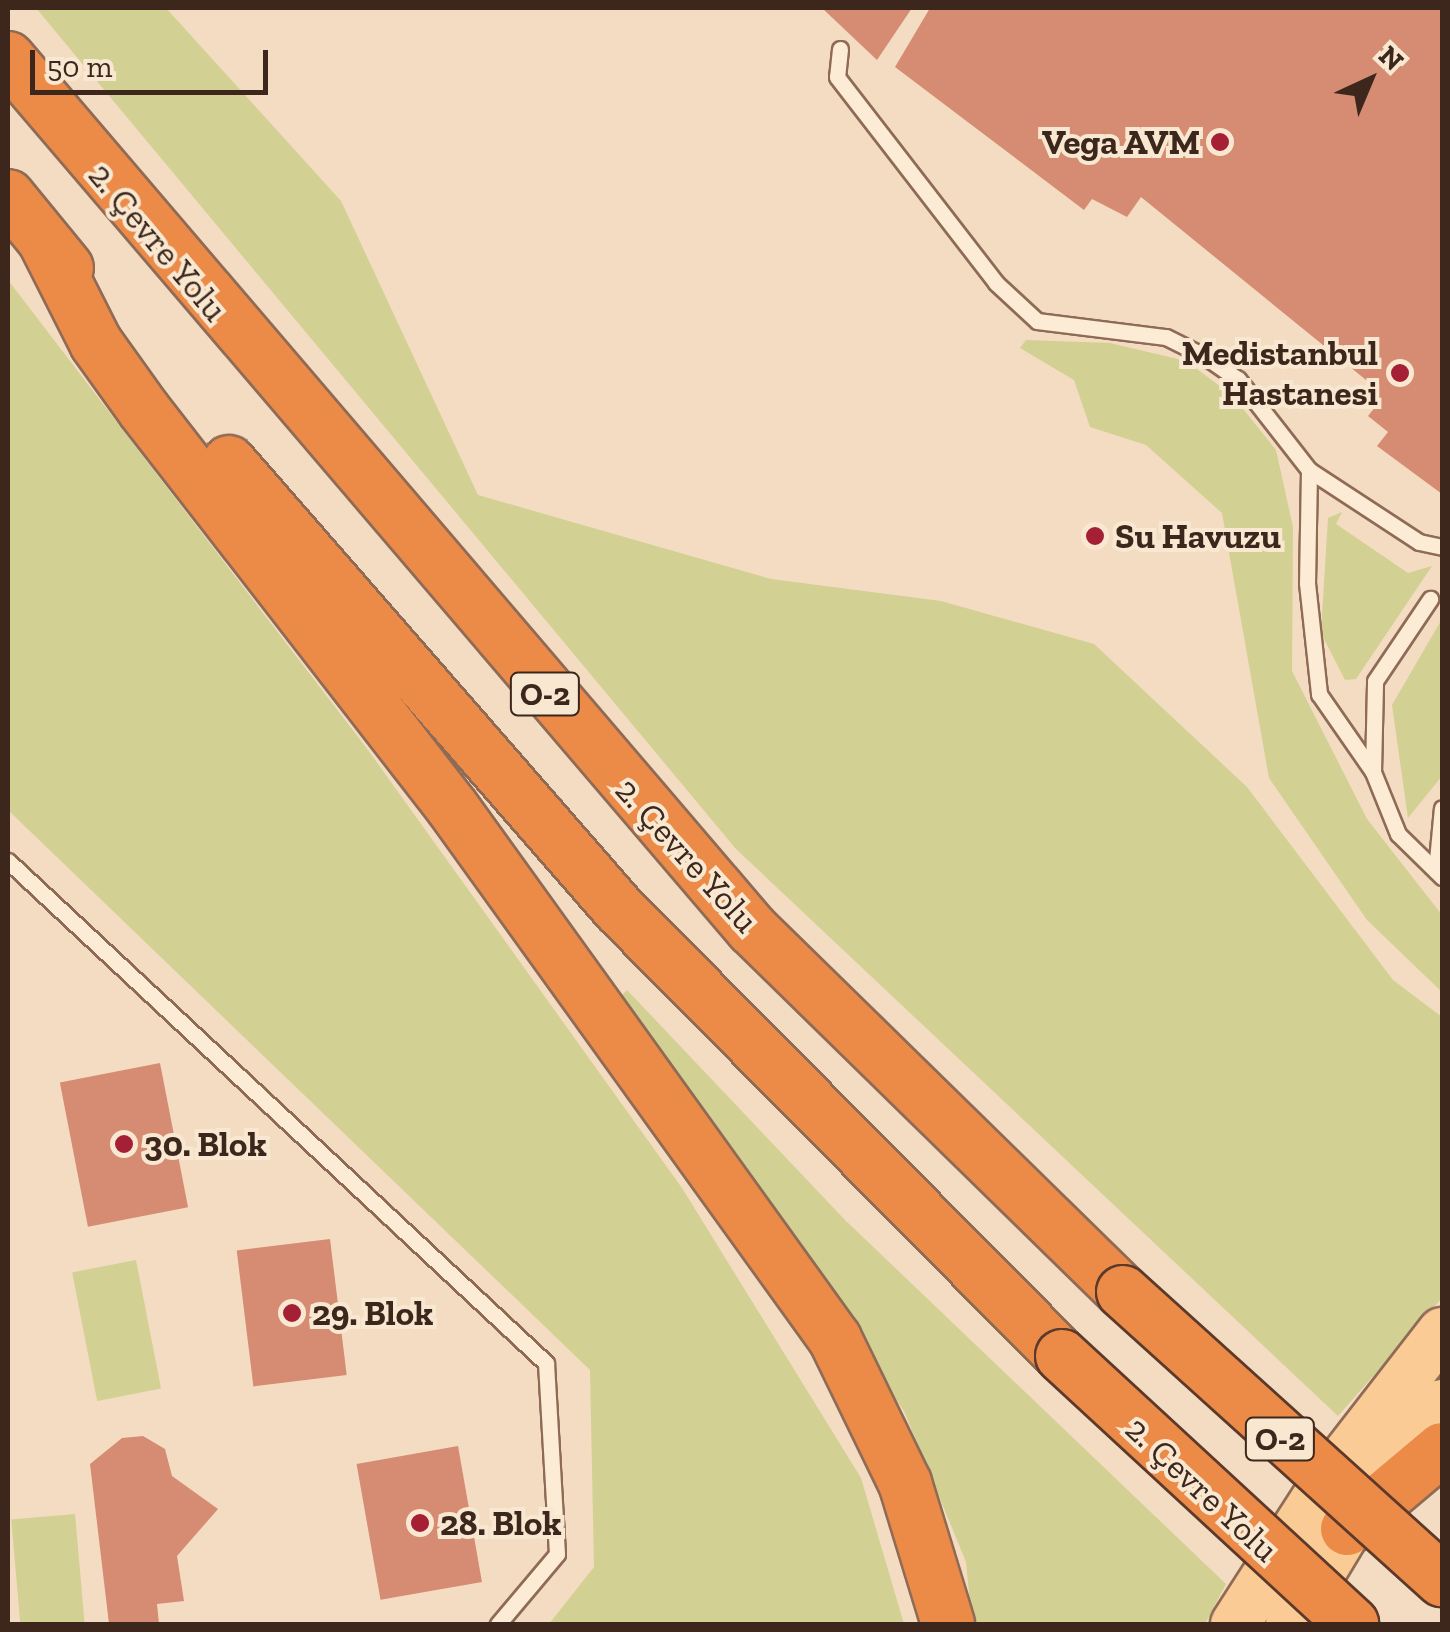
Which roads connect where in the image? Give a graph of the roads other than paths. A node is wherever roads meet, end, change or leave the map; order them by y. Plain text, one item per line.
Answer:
1 (840, 49) dead end
2 (8, 58) edge
3 (8, 196) edge
4 (45, 242) junction
5 (1309, 470) junction
6 (1442, 546) edge
7 (1430, 599) dead end
8 (1373, 772) junction
9 (1442, 808) edge
10 (8, 862) edge
11 (1439, 874) edge
12 (1442, 1332) edge
13 (1442, 1404) edge
14 (1442, 1450) edge
15 (1347, 1529) junction
16 (1442, 1580) edge
17 (498, 1624) edge
18 (948, 1624) edge
19 (1235, 1624) edge
20 (1290, 1624) edge
21 (1352, 1624) edge

1 - 5 lane
2 - 16 highway, 2. Çevre Yolu / O-2, bridge
3 - 4 highway, 2. Çevre Yolu / O-2
4 - 18 highway
4 - 21 highway, 2. Çevre Yolu / O-2, bridge
5 - 6 lane
5 - 8 lane
7 - 8 lane
8 - 11 lane
9 - 11 lane
10 - 17 lane
12 - 19 main road
13 - 15 main road
14 - 15 highway
15 - 20 main road

